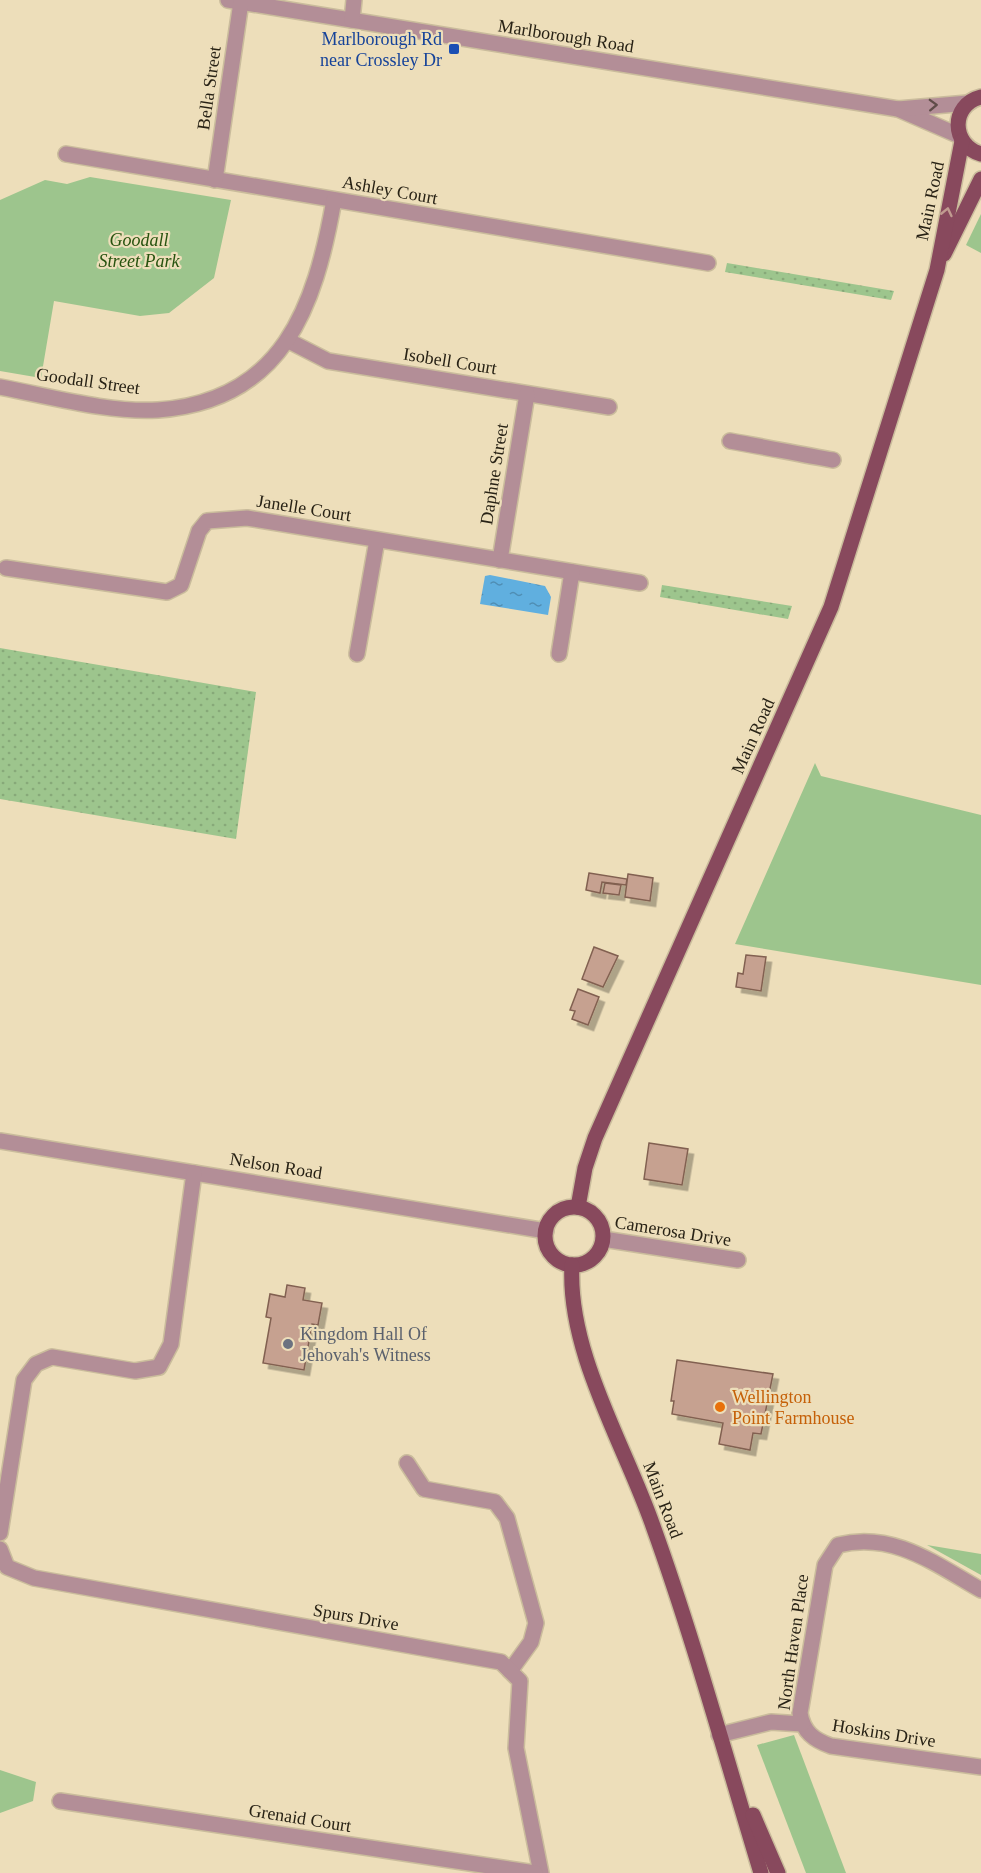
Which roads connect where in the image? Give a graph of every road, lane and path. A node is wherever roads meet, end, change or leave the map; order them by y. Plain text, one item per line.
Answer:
1 (354, 0) edge
2 (235, 1) edge
3 (352, 20) junction
4 (981, 87) edge
5 (973, 100) edge
6 (897, 109) junction
7 (961, 139) junction
8 (66, 154) dead end
9 (981, 154) edge
10 (981, 179) edge
11 (215, 180) junction
12 (334, 200) junction
13 (708, 263) dead end
14 (936, 270) junction
15 (289, 341) junction
16 (0, 387) edge
17 (527, 394) junction
18 (609, 407) dead end
19 (730, 441) dead end
20 (833, 460) dead end
21 (377, 540) junction
22 (500, 560) junction
23 (6, 568) dead end
24 (572, 572) junction
25 (640, 583) dead end
26 (357, 654) dead end
27 (559, 654) dead end
28 (0, 1141) edge
29 (194, 1173) junction
30 (578, 1207) junction
31 (546, 1231) junction
32 (603, 1239) junction
33 (738, 1260) dead end
34 (572, 1265) junction
35 (407, 1463) dead end
36 (0, 1533) edge
37 (0, 1549) edge
38 (981, 1590) edge
39 (510, 1671) junction
40 (802, 1724) junction
41 (722, 1742) junction
42 (981, 1767) edge
43 (60, 1801) dead end
44 (535, 1873) edge
45 (541, 1873) edge
46 (762, 1873) edge
47 (778, 1873) edge

1 - 3 street
2 - 3 street, Marlborough Road
2 - 11 street, Bella Street
3 - 6 street, Marlborough Road
4 - 5 main road
6 -> 5 street, Marlborough Road
5 - 7 main road, Main Road
6 - 7 street, Marlborough Road
7 - 9 main road
14 -> 7 main road, Main Road
8 - 11 street, Ashley Court
10 - 14 main road, Main Road
11 - 12 street, Ashley Court
12 - 13 street, Ashley Court
12 - 15 street, Goodall Street
14 - 30 main road, Main Road
15 - 16 street, Goodall Street
15 - 17 street, Isobell Court
17 - 18 street, Isobell Court
17 - 22 street, Daphne Street
19 - 20 street
21 - 22 street, Janelle Court
21 - 23 street, Janelle Court
21 - 26 street
22 - 24 street, Janelle Court
24 - 25 street, Janelle Court
24 - 27 street
28 - 29 street, Nelson Road
29 - 31 street, Nelson Road
29 - 36 street
30 - 31 main road
30 - 32 main road
31 - 34 main road
32 - 33 street, Camerosa Drive
32 - 34 main road
34 - 41 main road, Main Road
35 - 39 street
37 - 39 street, Spurs Drive
38 - 40 street, North Haven Place
39 - 45 street
40 - 41 street
40 - 42 street, Hoskins Drive
41 - 46 main road, Main Road
41 - 47 main road, Main Road
43 - 44 street, Grenaid Court

